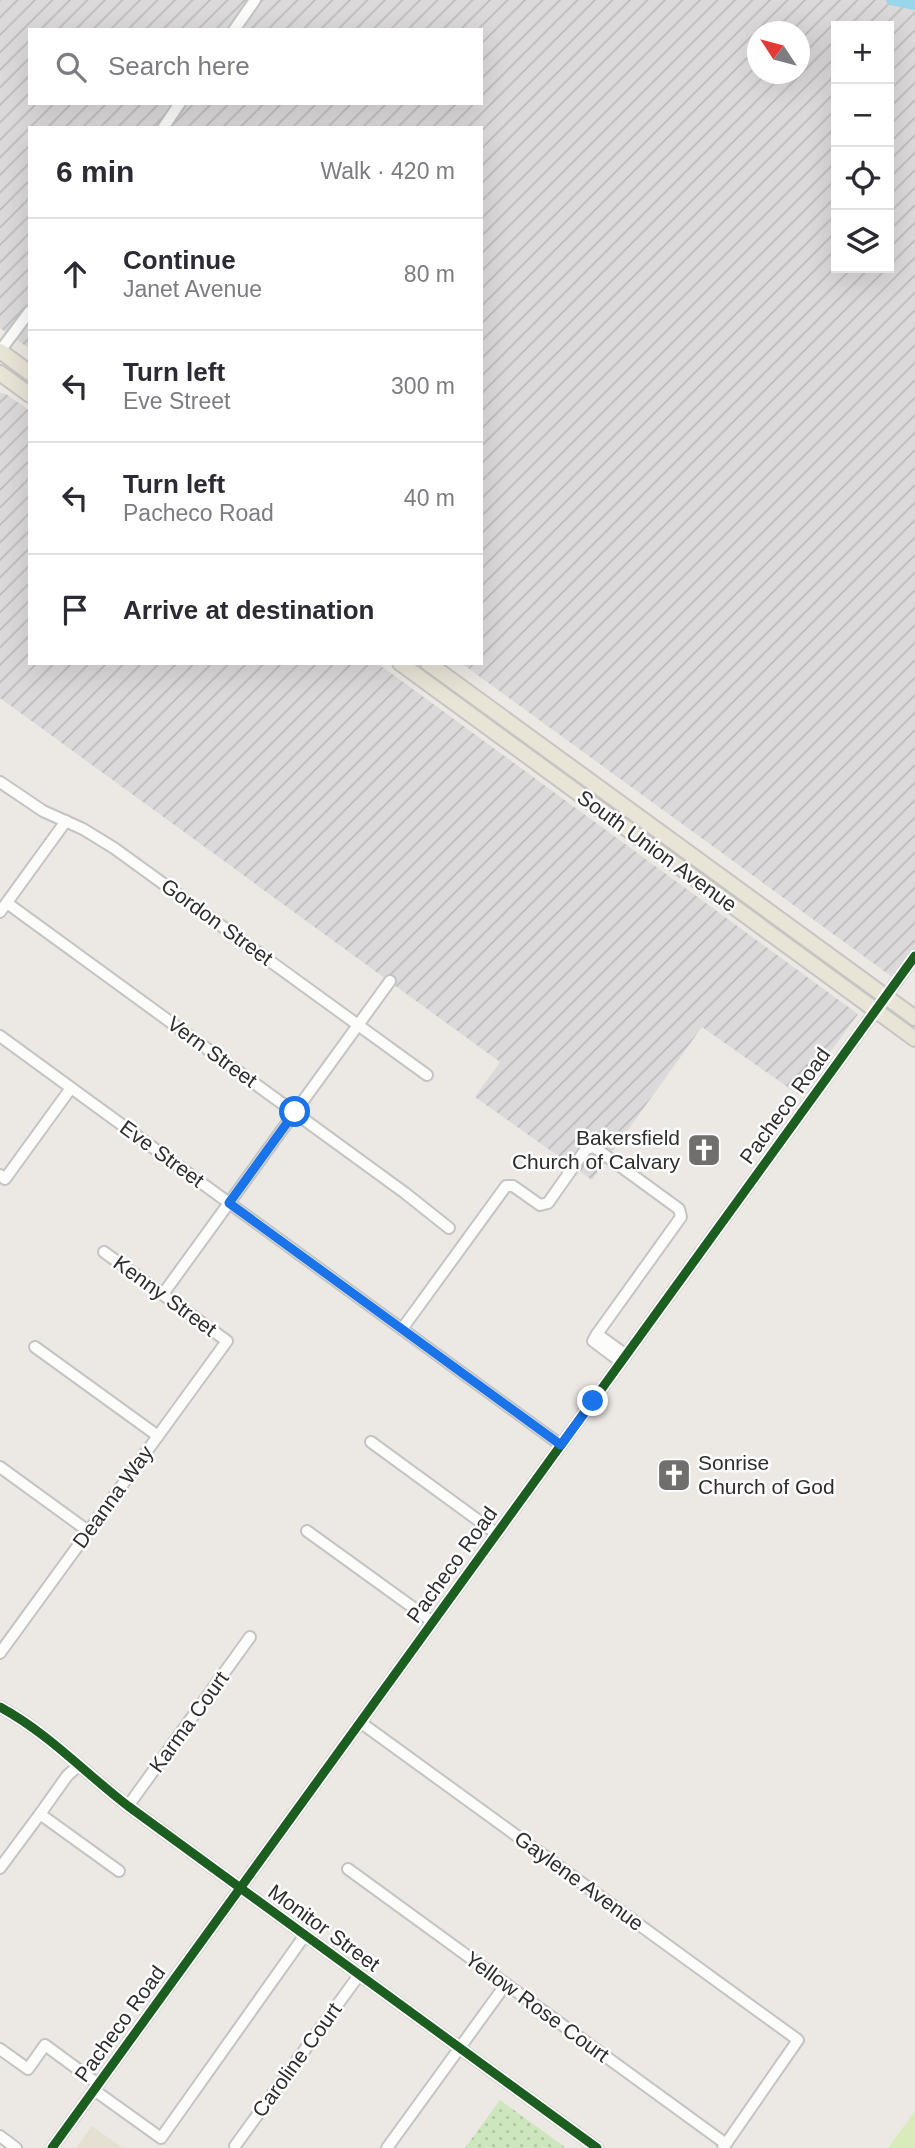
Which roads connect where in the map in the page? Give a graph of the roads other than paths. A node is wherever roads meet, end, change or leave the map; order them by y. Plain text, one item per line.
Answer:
1 (255, 0) edge
2 (235, 28) edge
3 (179, 105) edge
4 (164, 126) edge
5 (28, 314) edge
6 (0, 351) edge
7 (28, 372) edge
8 (0, 373) edge
9 (28, 394) edge
10 (403, 665) edge
11 (416, 665) edge
12 (432, 666) edge
13 (478, 720) junction
14 (555, 755) junction
15 (0, 782) edge
16 (66, 821) junction
17 (4, 907) edge
18 (915, 956) edge
19 (390, 981) dead end
20 (881, 1003) junction
21 (915, 1018) edge
22 (358, 1025) junction
23 (0, 1036) edge
24 (915, 1039) edge
25 (427, 1075) dead end
26 (71, 1088) junction
27 (295, 1112) junction
28 (3, 1177) edge
29 (229, 1203) junction
30 (449, 1228) dead end
31 (104, 1252) dead end
32 (163, 1294) junction
33 (402, 1329) junction
34 (227, 1340) joint
35 (35, 1347) dead end
36 (624, 1358) junction
37 (158, 1436) junction
38 (371, 1442) dead end
39 (561, 1445) junction
40 (0, 1468) edge
41 (88, 1531) junction
42 (307, 1531) dead end
43 (496, 1534) junction
44 (433, 1622) junction
45 (250, 1637) dead end
46 (0, 1653) edge
47 (0, 1707) edge
48 (360, 1722) junction
49 (79, 1765) junction
50 (128, 1806) junction
51 (40, 1814) junction
52 (0, 1868) edge
53 (348, 1869) dead end
54 (119, 1871) dead end
55 (240, 1888) junction
56 (305, 1936) junction
57 (359, 1975) junction
58 (506, 1984) junction
59 (460, 2048) junction
60 (0, 2049) edge
61 (96, 2087) junction
62 (0, 2136) edge
63 (235, 2146) dead end
64 (724, 2146) edge
65 (16, 2148) edge
66 (52, 2148) edge
67 (387, 2148) edge
68 (597, 2148) edge

1 - 2 street
3 - 4 street
5 - 6 street
6 - 7 main road
8 - 9 main road
10 - 13 main road, South Union Avenue
11 - 12 main road
12 - 14 main road, South Union Avenue
13 - 14 main road
13 - 20 main road, South Union Avenue
14 - 20 main road, South Union Avenue
15 - 16 street, Gordon Street
16 - 17 street
16 - 22 street, Gordon Street
17 - 27 street, Vern Street
18 - 20 street, Pacheco Road
19 - 22 street
20 - 21 main road, South Union Avenue
20 - 24 main road, South Union Avenue
20 - 36 street, Pacheco Road
22 - 25 street, Gordon Street
22 - 27 street
23 - 26 street, Eve Street
26 - 28 street
26 - 29 street, Eve Street
27 - 29 street
27 - 30 street, Vern Street
29 - 32 street
29 - 33 street, Eve Street
31 - 32 street, Kenny Street
32 - 34 street, Kenny Street
33 - 36 street
33 - 39 street, Eve Street
34 - 37 street, Deanna Way
35 - 37 street
36 - 39 street, Pacheco Road
37 - 41 street, Deanna Way
38 - 43 street
39 - 43 street, Pacheco Road
40 - 41 street
41 - 46 street, Deanna Way
42 - 44 street
43 - 44 street, Pacheco Road
44 - 48 street, Pacheco Road
45 - 50 street, Karma Court
47 - 49 street, Monitor Street
48 - 55 street, Pacheco Road
48 - 64 street, Gaylene Avenue
49 - 50 street, Monitor Street
49 - 51 street
50 - 55 street, Monitor Street
51 - 52 street
51 - 54 street
53 - 58 street, Yellow Rose Court
55 - 56 street, Monitor Street
55 - 61 street, Pacheco Road
56 - 57 street, Monitor Street
56 - 61 street
57 - 59 street, Monitor Street
57 - 63 street, Caroline Court
58 - 59 street
58 - 64 street, Yellow Rose Court
59 - 67 street
59 - 68 street, Monitor Street
60 - 61 street
61 - 66 street, Pacheco Road
62 - 65 street

